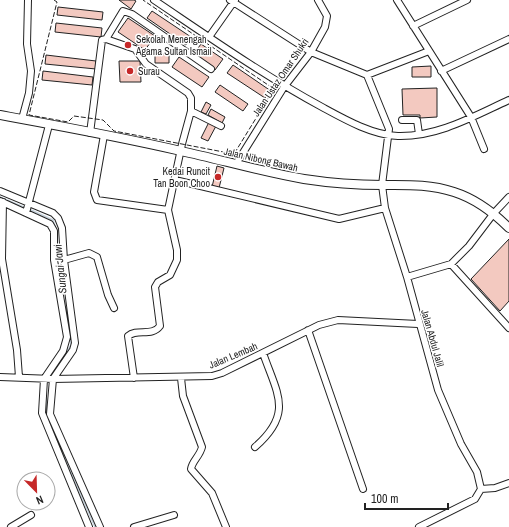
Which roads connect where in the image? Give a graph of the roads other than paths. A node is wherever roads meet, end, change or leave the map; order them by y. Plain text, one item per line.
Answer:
1 (28, 0) edge
2 (154, 0) edge
3 (318, 0) edge
4 (397, 0) edge
5 (467, 0) edge
6 (232, 1) edge
7 (413, 26) junction
8 (209, 37) junction
9 (106, 39) junction
10 (509, 39) edge
11 (429, 51) junction
12 (311, 52) junction
13 (211, 69) dead end
14 (441, 71) junction
15 (367, 74) junction
16 (284, 87) junction
17 (509, 100) edge
18 (192, 111) junction
19 (0, 116) edge
20 (471, 117) junction
21 (22, 120) junction
22 (402, 120) dead end
23 (48, 125) junction
24 (221, 126) dead end
25 (90, 133) junction
26 (419, 134) junction
27 (104, 135) junction
28 (388, 135) junction
29 (484, 149) dead end
30 (180, 151) junction
31 (236, 164) junction
32 (174, 180) junction
33 (382, 185) junction
34 (0, 191) edge
35 (509, 197) edge
36 (1, 202) edge
37 (28, 208) junction
38 (385, 208) junction
39 (168, 210) junction
40 (494, 213) junction
41 (509, 228) edge
42 (64, 260) junction
43 (451, 264) junction
44 (407, 277) junction
45 (114, 308) dead end
46 (418, 324) junction
47 (509, 328) edge
48 (308, 330) junction
49 (263, 353) junction
50 (0, 377) edge
51 (20, 377) junction
52 (134, 378) junction
53 (181, 378) junction
54 (44, 379) junction
55 (53, 379) junction
56 (255, 447) dead end
57 (509, 483) edge
58 (364, 489) dead end
59 (481, 490) junction
60 (31, 515) dead end
61 (174, 515) dead end
62 (11, 527) edge
63 (90, 527) edge
64 (100, 527) edge
65 (134, 527) edge
66 (226, 527) edge
67 (419, 527) edge

1 - 21 street
2 - 8 street
3 - 12 street, Jalan Ustaz Omar Shukri
4 - 7 street
5 - 7 street
6 - 8 street
6 - 12 street
7 - 11 street
8 - 16 street
9 - 13 street
9 - 18 street
9 - 25 street
10 - 14 street
11 - 14 street
11 - 15 street
12 - 15 street
12 - 16 street, Jalan Ustaz Omar Shukri
14 - 20 street
15 - 28 street, Jalan Abdul Jalil
16 - 28 street
16 - 31 street, Jalan Ustaz Omar Shukri
17 - 20 street
18 - 24 street
18 - 30 street
19 - 21 main road, Jalan Nibong Bawah
20 - 26 street
20 - 29 street
21 - 23 main road, Jalan Nibong Bawah
22 - 26 street
23 - 25 main road, Jalan Nibong Bawah
23 - 37 street
25 - 27 main road, Jalan Nibong Bawah
26 - 28 street
27 - 30 main road, Jalan Nibong Bawah
27 - 39 street
28 - 33 street, Jalan Abdul Jalil
30 - 31 main road, Jalan Nibong Bawah
30 - 32 street
31 - 33 main road, Jalan Nibong Bawah
32 - 38 street
32 - 39 street
33 - 38 street, Jalan Abdul Jalil
33 - 40 main road, Jalan Nibong Bawah
34 - 37 street
35 - 40 street
36 - 37 street
36 - 51 street
37 - 42 street
37 - 54 street
38 - 44 street, Jalan Abdul Jalil
39 - 52 street
40 - 41 main road, Jalan Nibong Bawah
40 - 43 street
42 - 45 street
42 - 55 street
43 - 44 street
43 - 47 street
44 - 46 street, Jalan Abdul Jalil
46 - 48 street, Jalan Lembah
46 - 59 street, Jalan Abdul Jalil
48 - 49 street, Jalan Lembah
48 - 58 street
49 - 53 street, Jalan Lembah
49 - 56 street
50 - 51 street, Jalan Lembah
51 - 54 street, Jalan Lembah
52 - 53 street, Jalan Lembah
52 - 55 street, Jalan Lembah
53 - 66 street
54 - 55 street, Jalan Lembah
54 - 63 street
55 - 64 street
57 - 59 street
59 - 67 street
60 - 62 street
61 - 65 street

